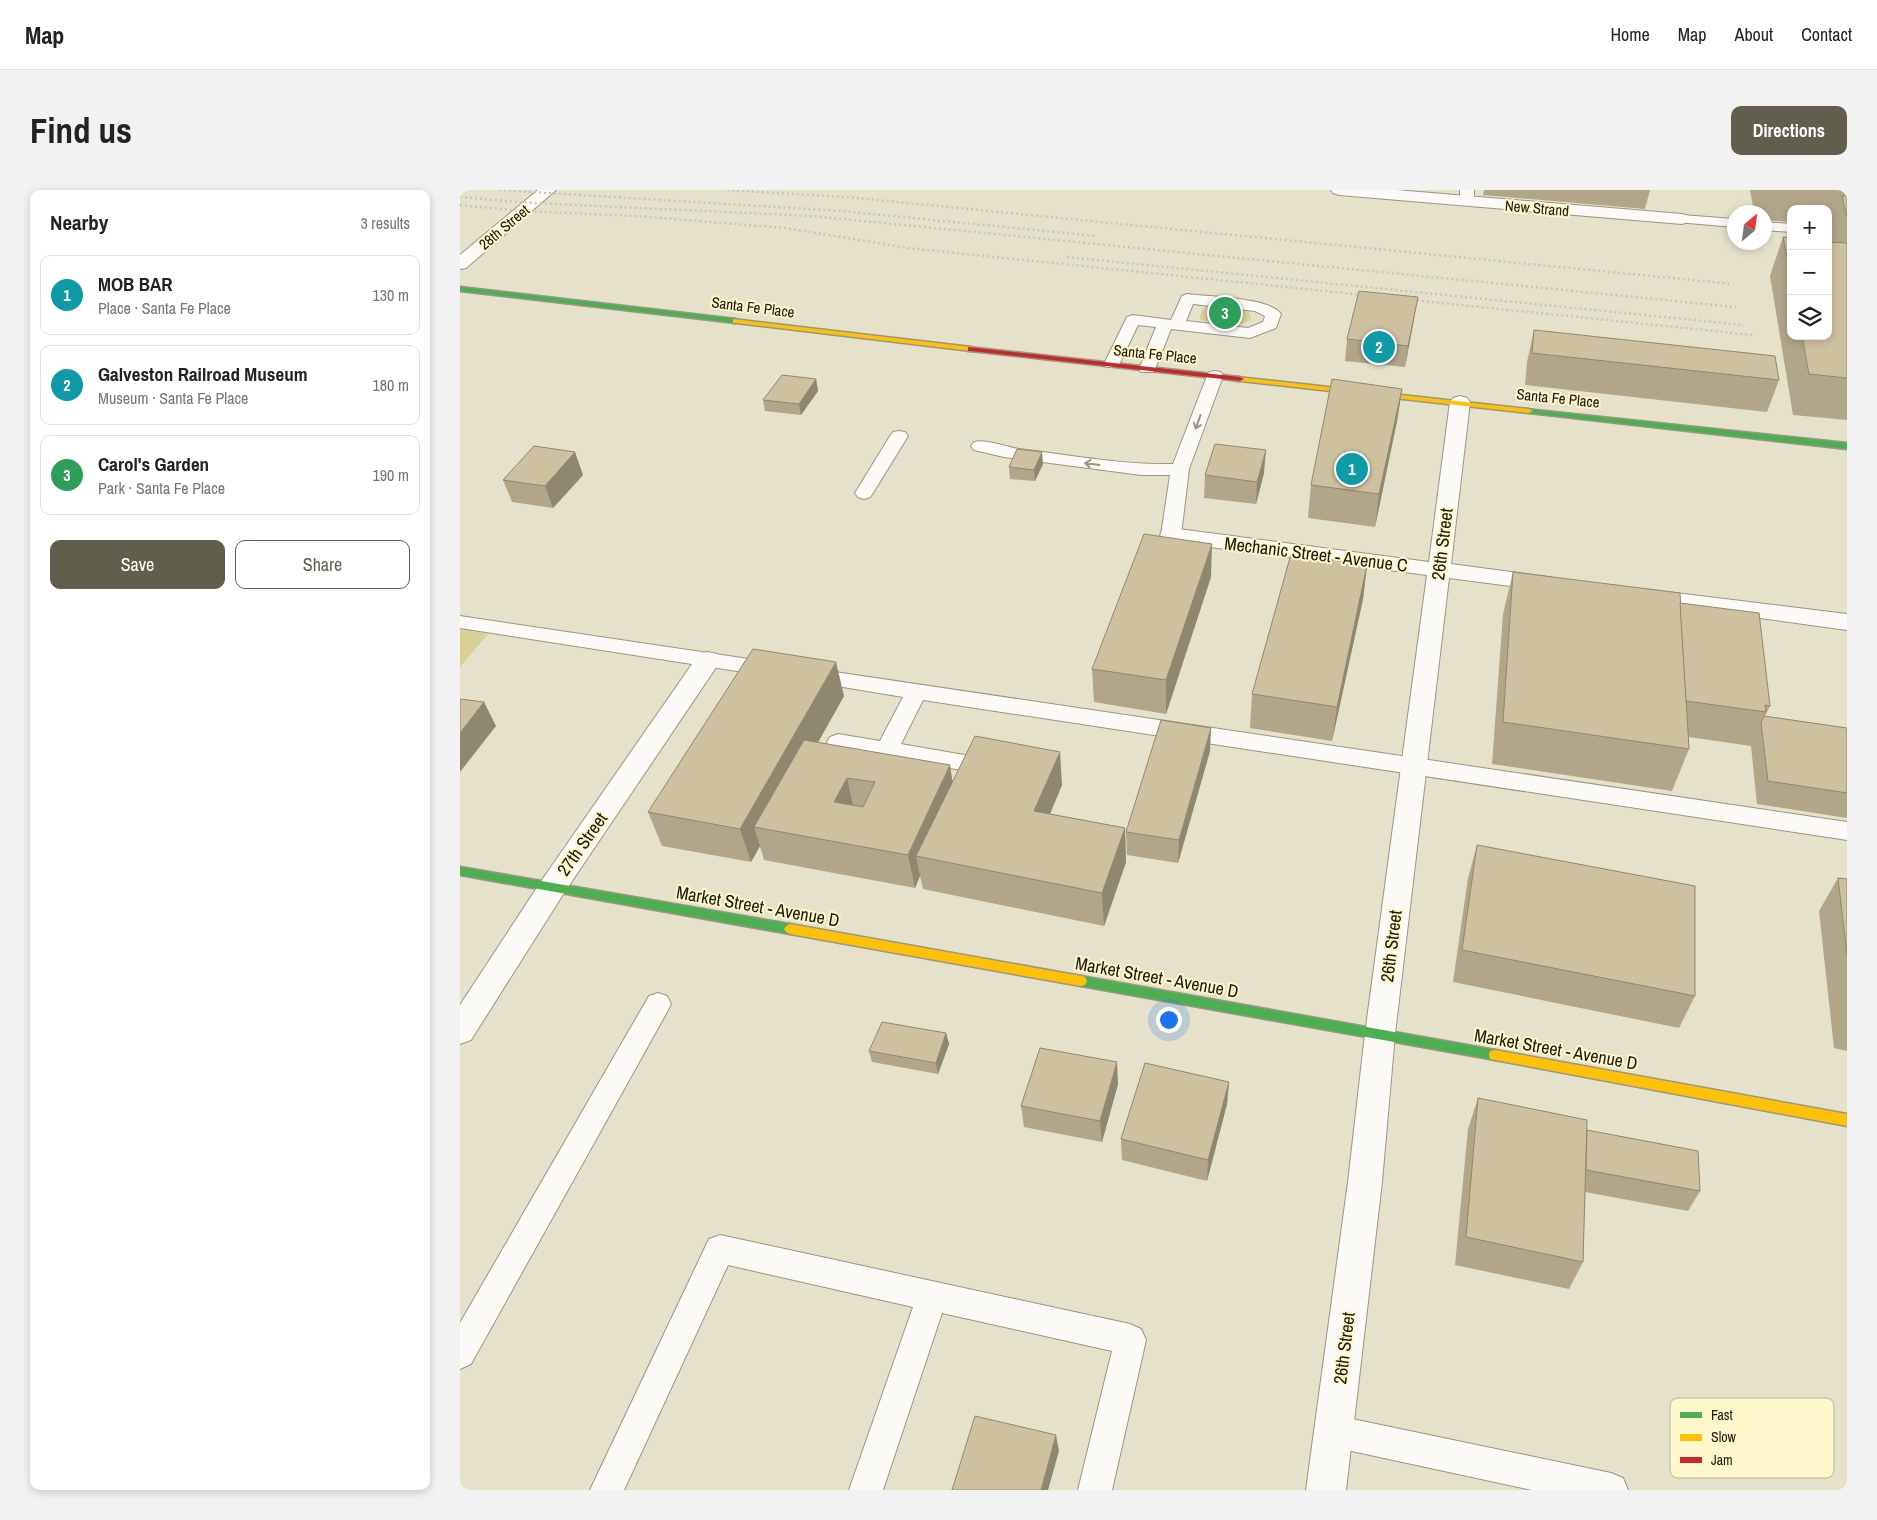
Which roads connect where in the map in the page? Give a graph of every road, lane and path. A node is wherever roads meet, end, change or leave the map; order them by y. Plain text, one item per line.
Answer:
1 (548, 190) edge
2 (1340, 190) edge
3 (1467, 196) edge
4 (1682, 219) joint
5 (1727, 222) edge
6 (1772, 227) edge
7 (1787, 228) edge
8 (460, 264) edge
9 (460, 289) edge
10 (1171, 324) junction
11 (1112, 364) junction
12 (1147, 369) junction
13 (1215, 376) junction
14 (1460, 402) junction
15 (899, 436) dead end
16 (980, 446) dead end
17 (1847, 446) edge
18 (1180, 469) junction
19 (864, 493) dead end
20 (1171, 535) joint
21 (1439, 570) junction
22 (1568, 586) edge
23 (1625, 594) edge
24 (460, 622) edge
25 (1847, 622) edge
26 (708, 660) junction
27 (917, 691) junction
28 (838, 742) dead end
29 (887, 750) junction
30 (962, 762) edge
31 (1413, 766) junction
32 (1847, 831) edge
33 (460, 871) edge
34 (552, 888) junction
35 (658, 1004) dead end
36 (460, 1030) edge
37 (1380, 1034) junction
38 (1847, 1120) edge
39 (932, 1296) junction
40 (460, 1353) edge
41 (1333, 1431) junction
42 (607, 1490) edge
43 (866, 1490) edge
44 (1095, 1490) edge
45 (1326, 1490) edge
46 (1611, 1490) edge

1 - 8 street, 28th Street
2 - 3 street, New Strand
3 - 4 street, New Strand
4 - 5 lane, New Strand
6 - 7 lane
9 - 11 street, Santa Fe Place
10 - 10 lane
10 - 11 lane
10 - 12 lane
11 - 12 street, Santa Fe Place
12 - 13 street, Santa Fe Place
13 - 14 street, Santa Fe Place
13 -> 18 lane
14 - 17 street, Santa Fe Place
14 - 21 street, 26th Street
15 - 19 lane
18 -> 16 lane
18 - 20 lane
20 - 21 street, Mechanic Street - Avenue C
21 - 22 street, Mechanic Street - Avenue C
21 - 31 street, 26th Street
23 - 25 street
24 - 26 lane
26 - 27 lane
26 - 34 street, 27th Street
27 - 29 lane
27 - 31 lane
28 - 29 lane
29 - 30 lane
31 - 32 lane
31 - 37 street, 26th Street
33 - 34 street, Market Street - Avenue D
34 - 36 street, 27th Street
34 - 37 street, Market Street - Avenue D
35 - 40 lane
37 - 38 street, Market Street - Avenue D
37 - 41 street, 26th Street
39 - 42 lane
39 - 43 lane
39 - 44 lane
41 - 45 street, 26th Street
41 - 46 lane

